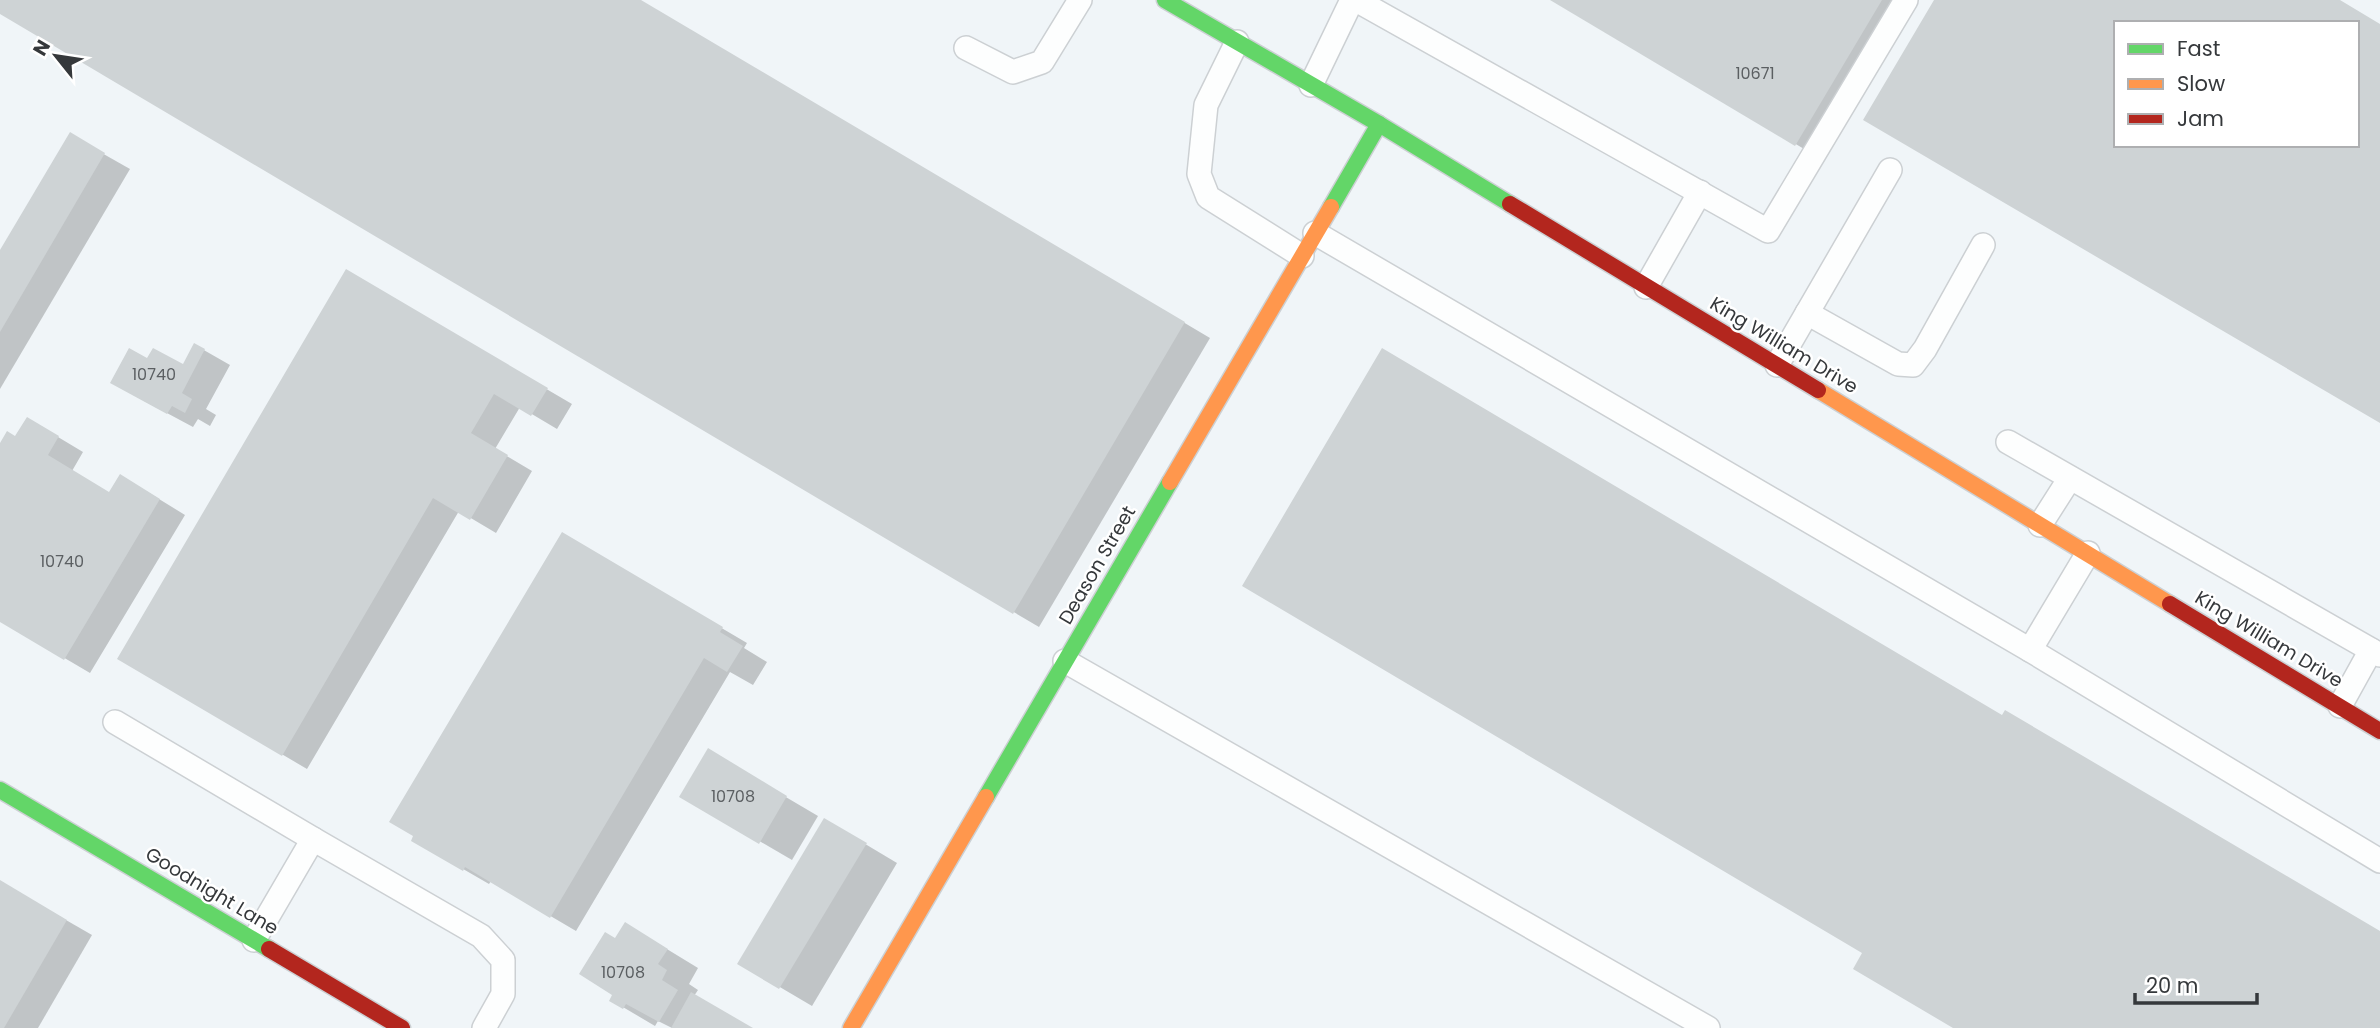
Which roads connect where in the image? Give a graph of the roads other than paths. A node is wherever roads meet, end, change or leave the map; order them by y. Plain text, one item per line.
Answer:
1 (1080, 0) edge
2 (1165, 0) edge
3 (1354, 0) edge
4 (1906, 0) edge
5 (1237, 42) junction
6 (965, 48) dead end
7 (1311, 85) junction
8 (1379, 124) junction
9 (1890, 170) dead end
10 (1700, 192) junction
11 (1315, 233) junction
12 (1983, 245) dead end
13 (1302, 256) junction
14 (1646, 287) junction
15 (1807, 313) junction
16 (1777, 366) junction
17 (2008, 442) dead end
18 (2070, 478) junction
19 (2040, 525) junction
20 (2088, 553) junction
21 (2030, 650) junction
22 (2376, 652) edge
23 (1065, 661) junction
24 (2340, 706) junction
25 (115, 722) dead end
26 (2380, 731) edge
27 (0, 790) edge
28 (313, 839) junction
29 (2380, 861) edge
30 (254, 940) junction
31 (402, 1028) edge
32 (484, 1028) edge
33 (851, 1028) edge
34 (1708, 1028) edge

1 - 6 lane
2 - 5 street, King William Drive
3 - 7 lane
3 - 10 lane
4 - 10 lane
5 - 7 street, King William Drive
5 - 13 lane
7 - 8 street, King William Drive
8 - 11 street, Deason Street
8 - 14 street, King William Drive
9 - 15 lane
10 - 14 lane
11 - 13 street, Deason Street
11 - 21 lane
12 - 15 lane
13 - 23 street, Deason Street
14 - 16 street, King William Drive
15 - 16 lane
16 - 19 street, King William Drive
17 - 18 lane
18 - 19 lane
18 - 22 lane
19 - 20 street, King William Drive
20 - 21 lane
20 - 24 street, King William Drive
21 - 29 lane
22 - 24 lane
23 - 33 street, Deason Street
23 - 34 lane
24 - 26 street, King William Drive
25 - 28 lane
27 - 30 street, Goodnight Lane
28 - 30 lane
28 - 32 lane
30 - 31 street, Goodnight Lane

